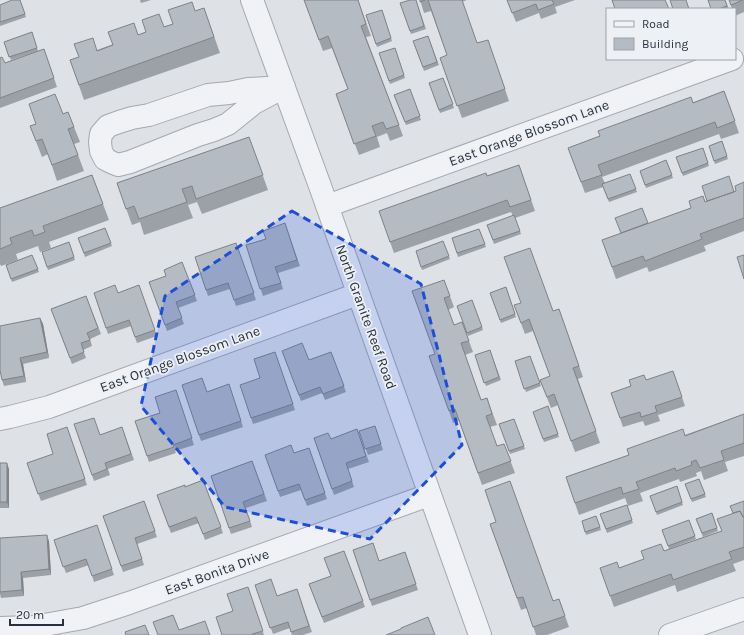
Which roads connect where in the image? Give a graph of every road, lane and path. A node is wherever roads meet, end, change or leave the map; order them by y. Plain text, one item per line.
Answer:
1 (252, 0) edge
2 (729, 60) edge
3 (284, 87) junction
4 (327, 206) junction
5 (358, 294) junction
6 (0, 419) edge
7 (429, 495) junction
8 (744, 609) edge
9 (0, 628) edge
10 (706, 629) edge
11 (480, 635) edge
12 (670, 635) edge

1 - 3 street, North Granite Reef Road
2 - 4 street, East Orange Blossom Lane
3 - 3 street
3 - 4 street, North Granite Reef Road
4 - 5 street, North Granite Reef Road
5 - 6 street, East Orange Blossom Lane
5 - 7 street, North Granite Reef Road
7 - 9 street, East Bonita Drive
7 - 11 street, North Granite Reef Road
8 - 10 street
10 - 12 street

